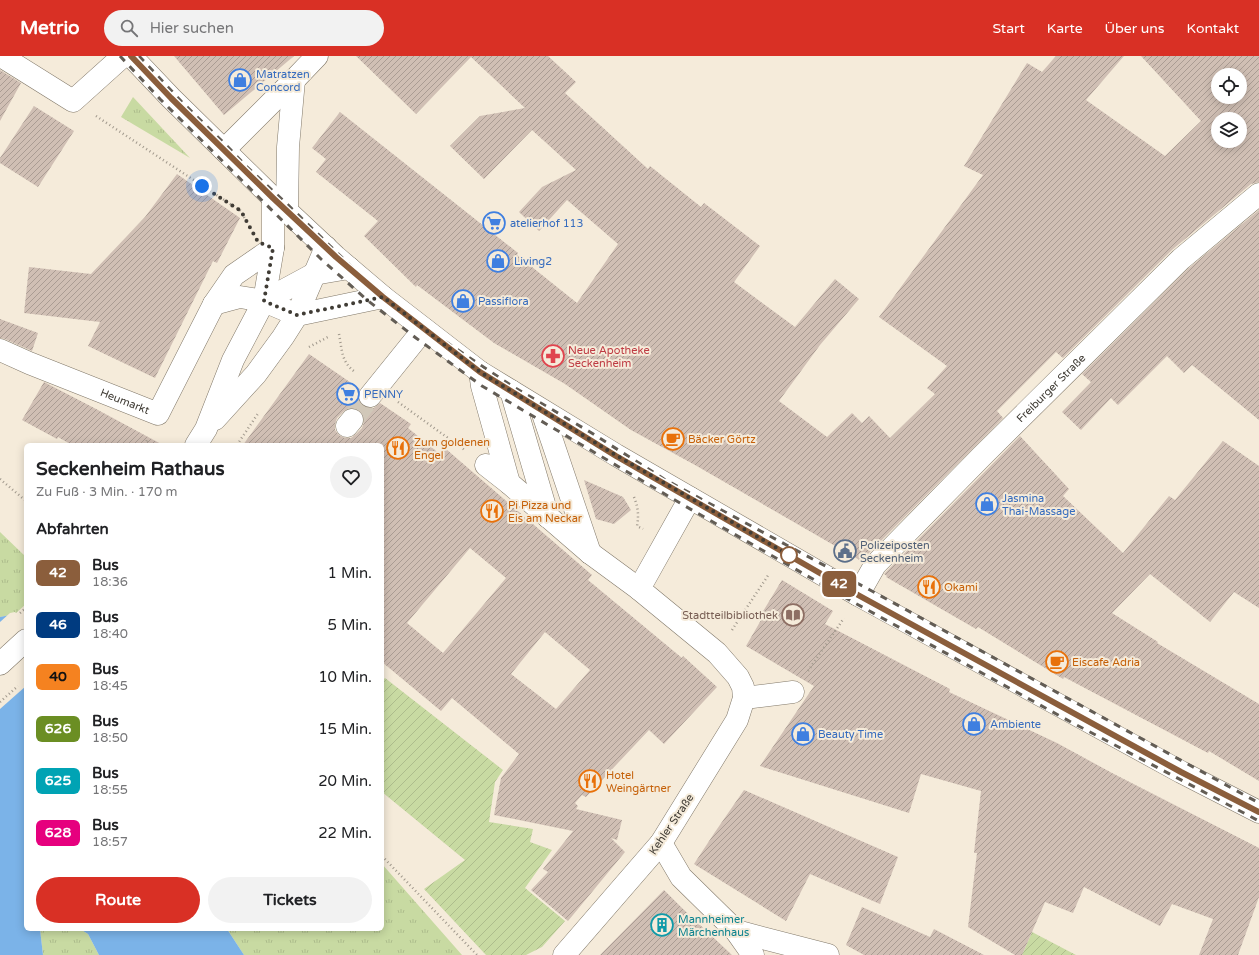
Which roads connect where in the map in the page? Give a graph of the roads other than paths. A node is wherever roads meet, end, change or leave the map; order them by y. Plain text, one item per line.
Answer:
1 (1, 56) edge
2 (123, 56) edge
3 (131, 56) edge
4 (317, 56) edge
5 (294, 80) junction
6 (224, 150) junction
7 (1259, 194) edge
8 (280, 204) junction
9 (326, 247) junction
10 (273, 248) junction
11 (349, 268) junction
12 (314, 274) junction
13 (383, 297) junction
14 (264, 301) junction
15 (214, 304) junction
16 (297, 315) junction
17 (424, 329) junction
18 (0, 350) edge
19 (480, 372) junction
20 (511, 391) junction
21 (374, 392) tunnel mouth
22 (542, 411) junction
23 (201, 437) edge
24 (486, 465) road end
25 (509, 484) junction
26 (690, 498) junction
27 (548, 517) junction
28 (590, 553) junction
29 (639, 589) junction
30 (858, 595) junction
31 (24, 642) edge
32 (0, 664) edge
33 (793, 692) road end
34 (744, 698) junction
35 (1259, 812) edge
36 (661, 843) junction
37 (736, 932) junction
38 (564, 955) edge
39 (754, 955) edge
40 (828, 955) edge

1 - 2 street
3 - 6 street
4 - 5 street
5 - 6 street
5 - 8 street
6 - 8 street
7 - 30 street, Freiburger Straße
8 - 9 street
8 - 10 street
9 - 11 street
9 - 12 street
10 - 14 street
10 - 15 street, Heumarkt
11 - 12 street
11 - 13 street
12 - 14 street
12 - 16 street
13 - 16 street
13 - 17 street
14 - 15 street
14 - 16 street
14 - 23 street
15 - 18 street, Heumarkt
16 - 23 street
17 - 19 street
17 - 21 street
19 - 20 street
19 - 25 street
20 - 22 street
20 - 27 street
22 - 26 street
22 - 28 street
24 - 25 street
25 - 27 street
26 - 29 street
26 - 30 street
27 - 28 street
28 - 29 street
29 - 34 street
30 - 35 street
31 - 32 street
33 - 34 street
34 - 36 street, Kehler Straße
36 - 37 street
36 - 38 street, Kehler Straße
37 - 39 street
37 - 40 street

